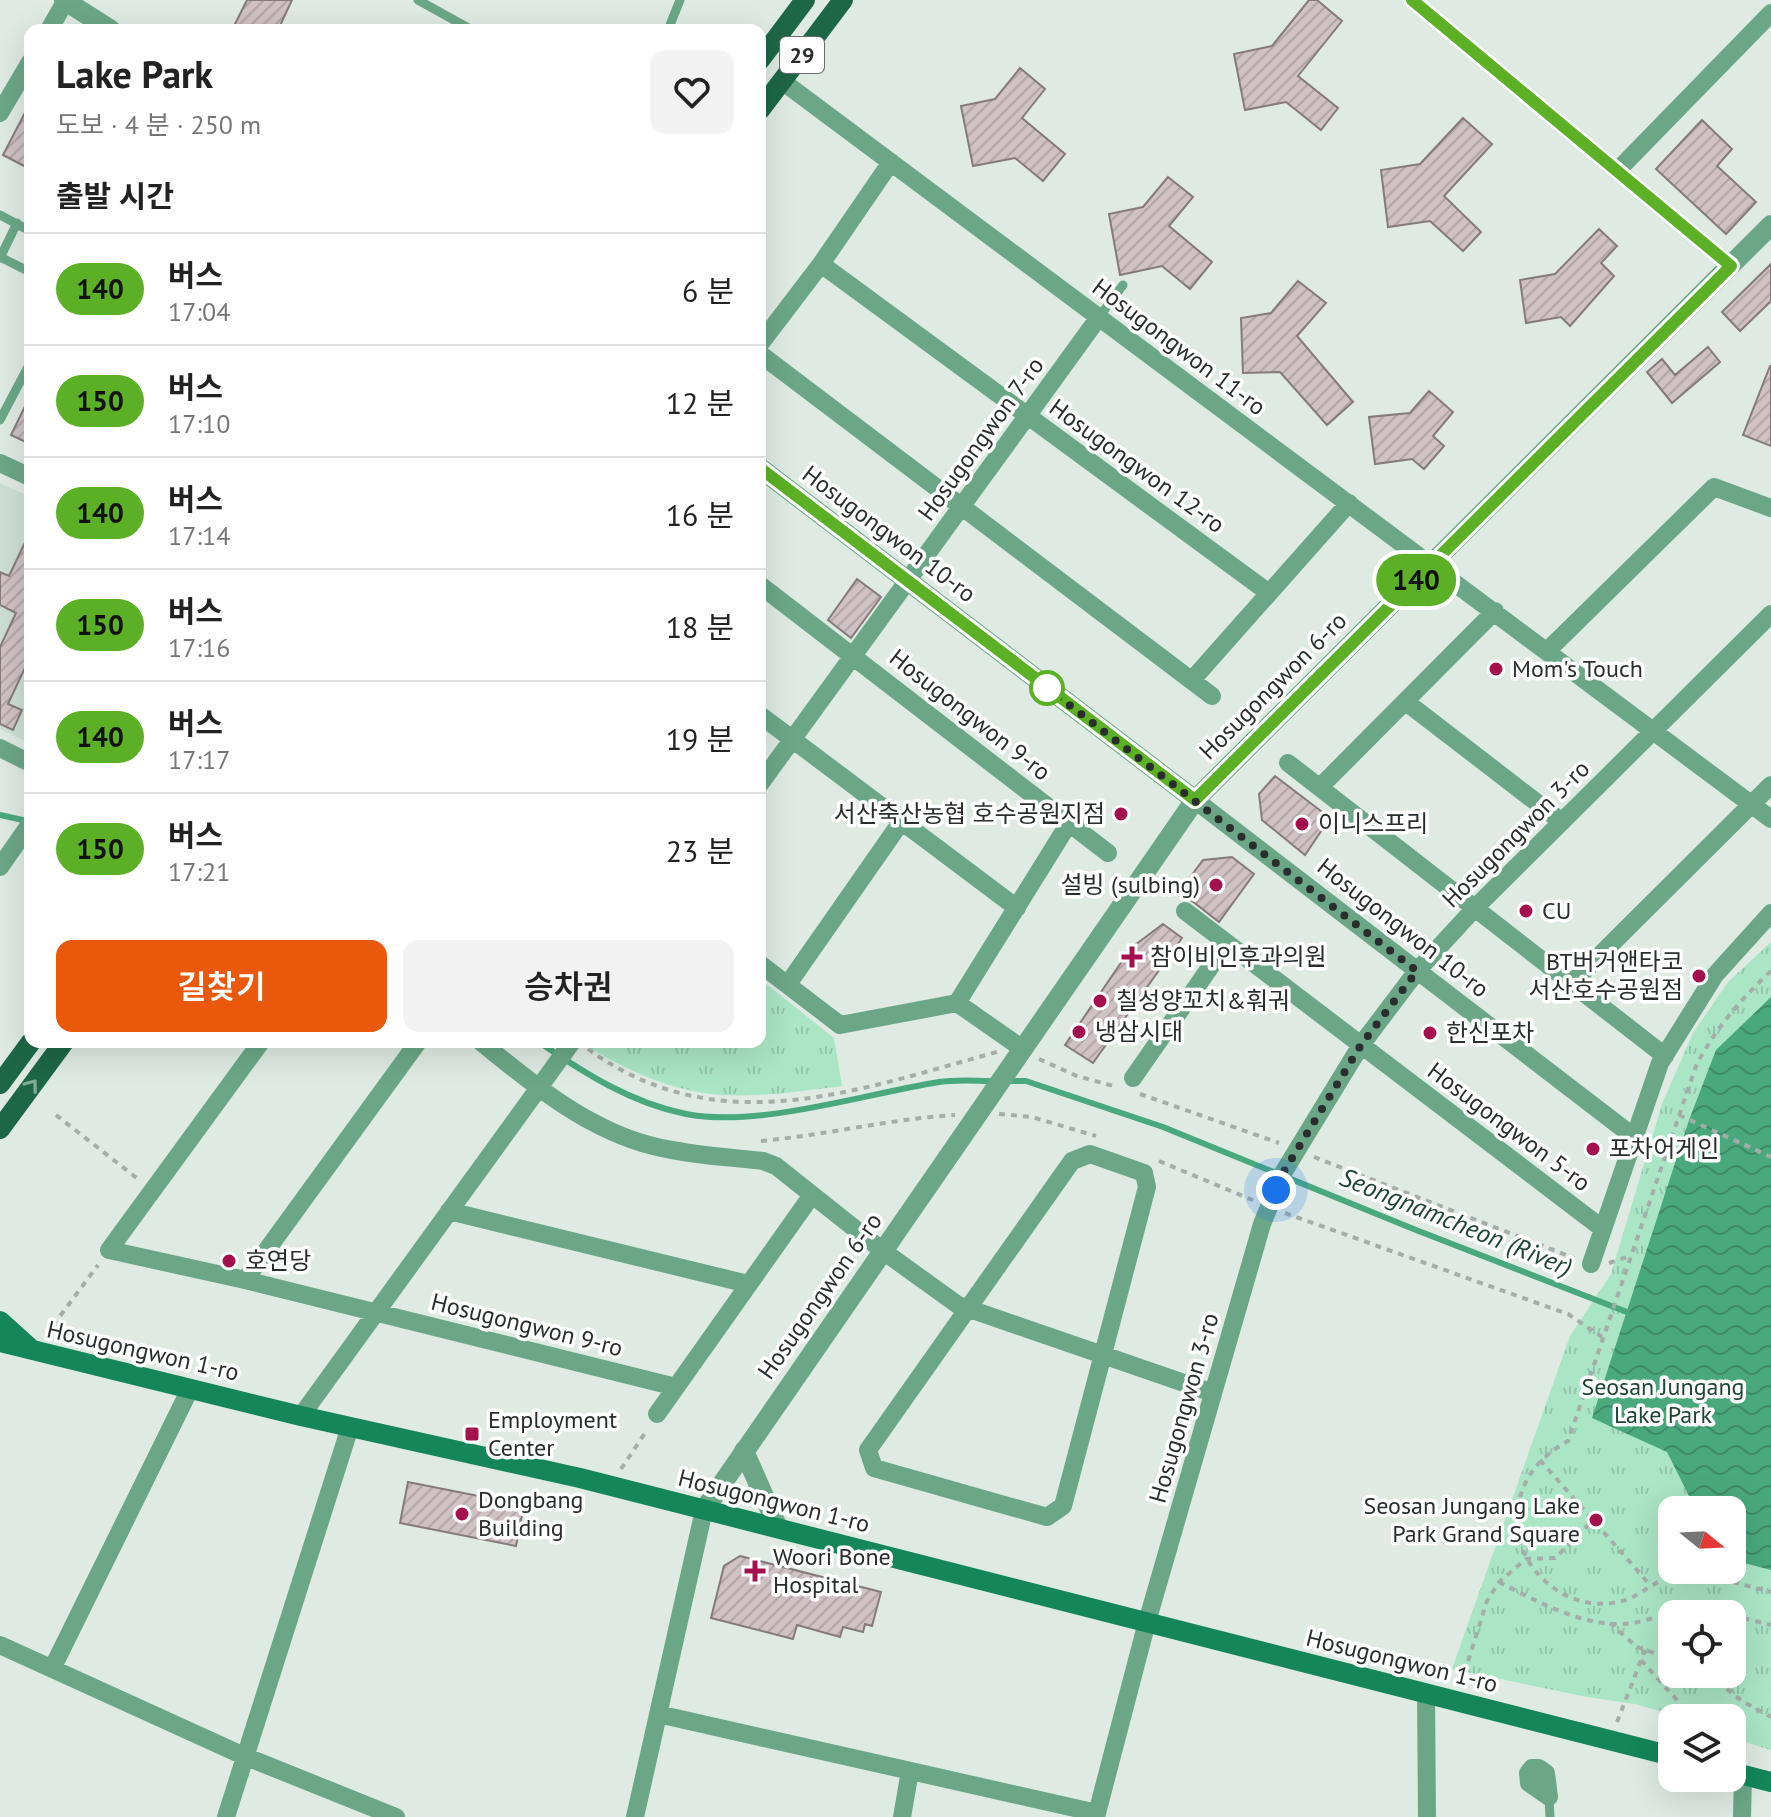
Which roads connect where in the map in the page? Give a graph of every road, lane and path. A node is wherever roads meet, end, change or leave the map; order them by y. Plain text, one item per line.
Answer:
1 (65, 0) edge
2 (418, 0) edge
3 (680, 0) edge
4 (805, 0) edge
5 (843, 0) edge
6 (1412, 0) edge
7 (1771, 13) edge
8 (52, 24) edge
9 (102, 24) edge
10 (461, 24) edge
11 (670, 24) edge
12 (766, 52) edge
13 (24, 72) edge
14 (782, 81) junction
15 (766, 102) edge
16 (0, 113) edge
17 (891, 162) junction
18 (1617, 171) junction
19 (0, 215) edge
20 (17, 223) junction
21 (1771, 225) edge
22 (24, 227) edge
23 (0, 258) edge
24 (821, 264) junction
25 (1731, 266) junction
26 (24, 269) edge
27 (1123, 285) dead end
28 (1099, 317) junction
29 (766, 336) edge
30 (766, 359) edge
31 (24, 374) edge
32 (1027, 416) junction
33 (0, 420) edge
34 (0, 463) edge
35 (766, 473) edge
36 (24, 474) edge
37 (1349, 503) junction
38 (961, 507) junction
39 (1771, 508) edge
40 (1431, 565) junction
41 (907, 581) junction
42 (766, 589) edge
43 (1269, 593) junction
44 (1495, 611) junction
45 (1771, 614) edge
46 (1547, 651) junction
47 (854, 655) junction
48 (1192, 680) junction
49 (1212, 696) dead end
50 (1406, 702) junction
51 (766, 720) edge
52 (1654, 730) junction
53 (792, 739) junction
54 (0, 748) edge
55 (24, 760) edge
56 (1288, 763) dead end
57 (766, 776) edge
58 (1771, 785) edge
59 (1320, 787) junction
60 (1195, 800) junction
61 (1752, 803) junction
62 (1771, 819) edge
63 (901, 822) junction
64 (1562, 822) junction
65 (1069, 823) junction
66 (24, 833) edge
67 (1108, 853) dead end
68 (0, 867) edge
69 (1017, 908) junction
70 (1475, 908) junction
71 (1185, 911) dead end
72 (1771, 913) edge
73 (1227, 943) junction
74 (766, 968) edge
75 (1417, 971) junction
76 (1771, 971) edge
77 (1572, 983) junction
78 (788, 984) junction
79 (957, 1003) junction
80 (1361, 1045) junction
81 (27, 1048) edge
82 (60, 1048) edge
83 (257, 1048) edge
84 (414, 1048) edge
85 (491, 1048) edge
86 (568, 1048) edge
87 (588, 1048) edge
88 (1023, 1049) junction
89 (1665, 1056) junction
90 (544, 1081) junction
91 (0, 1084) edge
92 (1128, 1086) junction
93 (978, 1113) junction
94 (56, 1115) dead end
95 (1678, 1115) junction
96 (0, 1129) edge
97 (1634, 1137) junction
98 (749, 1140) dead end
99 (1297, 1150) junction
100 (1771, 1157) edge
101 (152, 1190) junction
102 (812, 1195) junction
103 (1269, 1207) junction
104 (449, 1211) junction
105 (1603, 1229) junction
106 (109, 1250) junction
107 (883, 1251) junction
108 (1591, 1264) joint
109 (245, 1280) junction
110 (748, 1284) junction
111 (968, 1308) junction
112 (376, 1312) junction
113 (0, 1321) edge
114 (1602, 1337) junction
115 (0, 1342) edge
116 (34, 1352) junction
117 (0, 1353) edge
118 (1103, 1355) junction
119 (676, 1387) junction
120 (190, 1389) junction
121 (1213, 1393) junction
122 (657, 1414) joint
123 (301, 1416) junction
124 (350, 1427) junction
125 (744, 1451) junction
126 (1540, 1460) junction
127 (609, 1485) junction
128 (704, 1510) junction
129 (1593, 1520) junction
130 (778, 1528) junction
131 (1526, 1559) junction
132 (1499, 1582) junction
133 (1651, 1586) junction
134 (1771, 1592) edge
135 (1658, 1617) edge
136 (1746, 1618) edge
137 (1147, 1622) junction
138 (1610, 1623) junction
139 (1771, 1625) edge
140 (0, 1645) edge
141 (1645, 1650) junction
142 (1658, 1654) edge
143 (1641, 1660) junction
144 (52, 1669) junction
145 (1726, 1688) edge
146 (1426, 1694) junction
147 (1455, 1701) junction
148 (1680, 1704) edge
149 (658, 1714) junction
150 (1771, 1717) edge
151 (1610, 1741) junction
152 (1658, 1753) edge
153 (244, 1756) junction
154 (910, 1771) junction
155 (1746, 1775) edge
156 (1771, 1782) edge
157 (1739, 1792) edge
158 (1549, 1797) dead end
159 (1097, 1815) edge
160 (226, 1817) edge
161 (396, 1817) edge
162 (635, 1817) edge
163 (902, 1817) edge
164 (1427, 1817) edge
165 (1550, 1817) edge
166 (1742, 1817) edge

1 - 8 street
1 - 9 street
2 - 10 lane
3 - 11 lane
4 - 12 main road, 29
5 - 14 main road, 29
6 - 18 street
7 - 18 street
13 - 16 street
14 - 15 main road, 29
14 - 17 street, Hosugongwon 11-ro
17 - 24 street
17 - 28 street, Hosugongwon 11-ro
18 - 25 street
19 - 20 lane
20 - 22 lane
20 - 23 lane
21 - 25 street, Hosugongwon 6-ro
23 - 26 lane
24 - 29 street
24 - 32 street, Hosugongwon 12-ro
25 - 40 street, Hosugongwon 6-ro
27 - 28 lane
28 - 32 street, Hosugongwon 7-ro
28 - 37 street, Hosugongwon 11-ro
30 - 38 street
31 - 33 lane
32 - 38 street, Hosugongwon 7-ro
32 - 43 street, Hosugongwon 12-ro
34 - 36 street
35 - 41 street, Hosugongwon 10-ro
37 - 40 street, Hosugongwon 11-ro
37 - 43 street
38 - 41 street, Hosugongwon 7-ro
38 - 48 street
39 - 46 street
40 - 44 street, Hosugongwon 11-ro
40 - 60 street, Hosugongwon 6-ro
41 - 47 street, Hosugongwon 7-ro
41 - 60 street, Hosugongwon 10-ro
42 - 47 street, Hosugongwon 9-ro
43 - 48 street
44 - 46 street, Hosugongwon 11-ro
44 - 50 street
45 - 52 street, Hosugongwon 3-ro
46 - 52 street, Hosugongwon 11-ro
47 - 53 street, Hosugongwon 7-ro
47 - 65 street, Hosugongwon 9-ro
48 - 49 street
50 - 59 street
50 - 64 street
51 - 53 street
52 - 61 street, Hosugongwon 11-ro
52 - 64 street, Hosugongwon 3-ro
53 - 57 street, Hosugongwon 7-ro
53 - 63 street
54 - 55 street
56 - 59 street
58 - 61 street
59 - 70 street
60 - 75 street, Hosugongwon 10-ro
60 - 88 street, Hosugongwon 6-ro
61 - 62 street, Hosugongwon 11-ro
61 - 77 street
63 - 69 street
63 - 78 street
64 - 70 street, Hosugongwon 3-ro
65 - 67 street, Hosugongwon 9-ro
65 - 69 street
66 - 68 street
69 - 79 street
70 - 75 street, Hosugongwon 3-ro
70 - 77 street
71 - 73 street, Hosugongwon 5-ro
72 - 89 street, Hosugongwon 5-ro
73 - 80 street, Hosugongwon 5-ro
73 - 92 street
74 - 78 street
75 - 80 street, Hosugongwon 3-ro
75 - 97 street, Hosugongwon 10-ro
76 - 95 path
77 - 89 street
78 - 79 street
79 - 88 street
80 - 99 street, Hosugongwon 3-ro
80 - 105 street, Hosugongwon 5-ro
81 - 91 main road
96 -> 82 main road
83 - 101 street
84 - 109 street
85 - 90 street
86 - 90 street
87 - 88 path
88 - 92 path
88 - 93 street, Hosugongwon 6-ro
89 - 97 street, Hosugongwon 5-ro
90 - 102 street
90 - 104 street
92 - 99 path
93 - 98 path
93 - 107 street, Hosugongwon 6-ro
94 - 101 path
95 - 100 path
95 - 114 path
97 - 105 street, Hosugongwon 5-ro
99 - 103 street, Hosugongwon 3-ro
99 - 108 path
101 - 106 street
102 - 107 street
102 - 110 street
103 - 114 path
103 - 121 street, Hosugongwon 3-ro
104 - 110 street
104 - 112 street
105 - 108 street
106 - 109 street, Hosugongwon 9-ro
106 - 116 path
107 - 111 street
107 - 125 street, Hosugongwon 6-ro
109 - 112 street, Hosugongwon 9-ro
110 - 119 street
111 - 118 street
111 - 118 street
111 - 118 street
112 - 119 street, Hosugongwon 9-ro
112 - 123 street
113 - 116 main road
114 - 126 path
115 - 116 main road, Hosugongwon 1-ro
116 - 117 main road
116 - 120 main road, Hosugongwon 1-ro
118 - 121 street
119 - 122 street
120 - 123 main road, Hosugongwon 1-ro
120 - 144 street
121 - 137 street, Hosugongwon 3-ro
122 - 127 path
123 - 124 main road, Hosugongwon 1-ro
124 - 127 main road, Hosugongwon 1-ro
124 - 153 street
125 - 128 street, Hosugongwon 6-ro
125 - 130 street
126 - 129 path
126 - 131 path
127 - 128 main road, Hosugongwon 1-ro
128 - 130 main road, Hosugongwon 1-ro
128 - 149 street
129 - 131 path
129 - 133 path
130 - 137 main road, Hosugongwon 1-ro
131 - 132 path
131 - 133 path
132 - 138 path
132 - 147 path
133 - 134 path
135 - 138 path
136 - 139 path
137 - 146 main road, Hosugongwon 1-ro
137 - 159 street, Hosugongwon 3-ro
138 - 141 path
140 - 144 street
141 - 142 path
141 - 143 path
143 - 148 path
143 - 151 path
144 - 153 street
145 - 150 path
146 - 147 main road, Hosugongwon 1-ro
146 - 164 street
147 - 151 main road, Hosugongwon 1-ro
149 - 154 street
149 - 162 street
151 - 152 main road, Hosugongwon 1-ro
153 - 160 street
153 - 161 street
154 - 159 street
154 - 163 street
155 - 156 main road
157 - 166 street
158 - 165 lane

